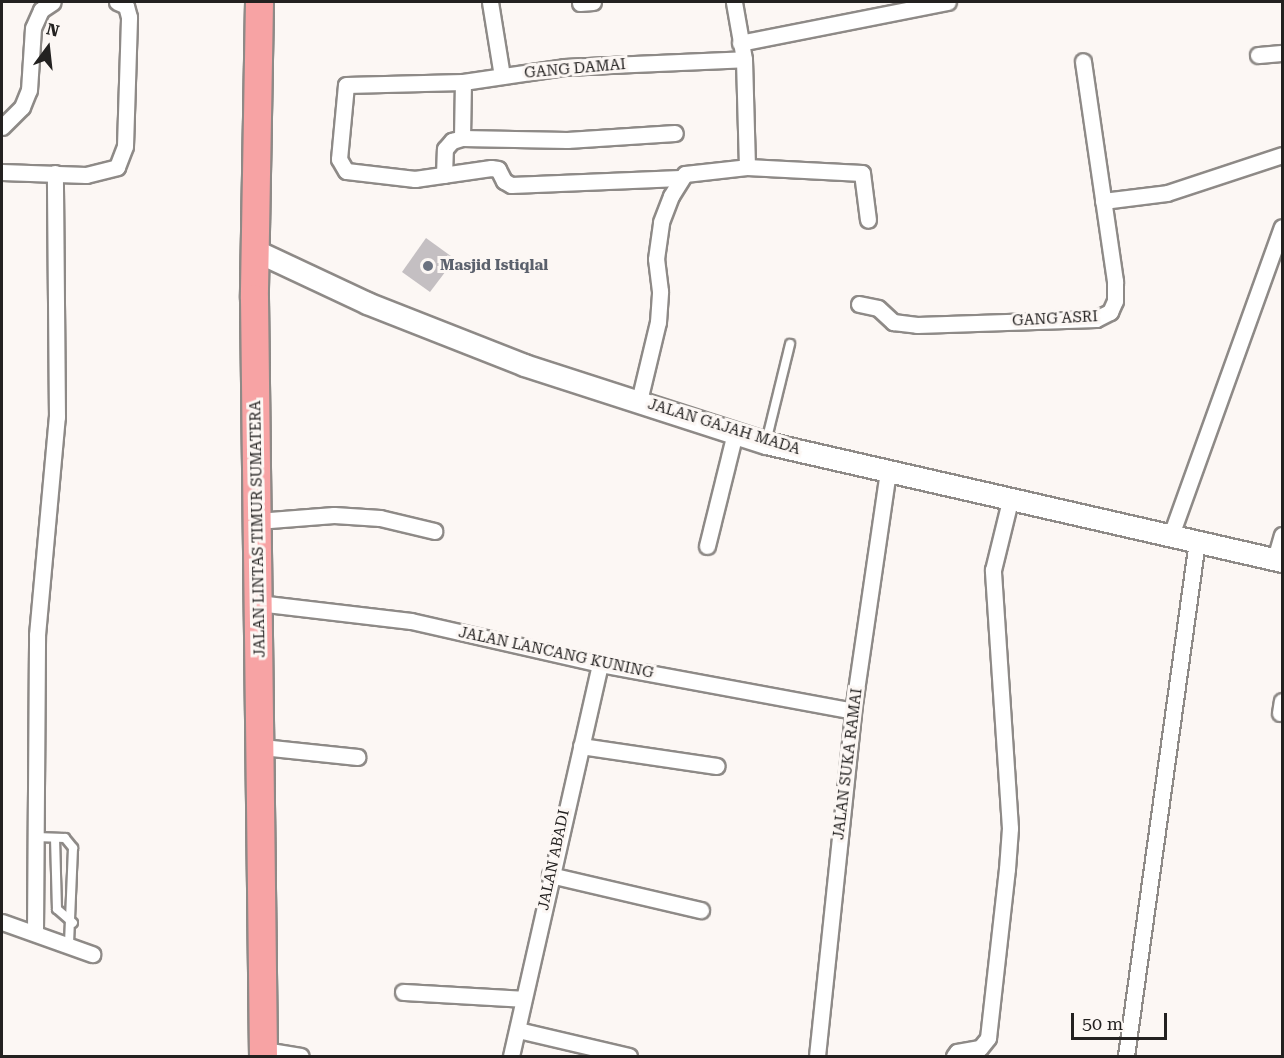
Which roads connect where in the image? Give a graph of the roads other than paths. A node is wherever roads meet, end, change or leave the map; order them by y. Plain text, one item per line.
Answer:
1 (53, 2) edge
2 (117, 2) edge
3 (259, 2) edge
4 (490, 2) edge
5 (734, 2) edge
6 (948, 2) edge
7 (894, 7) edge
8 (740, 43) junction
9 (1282, 53) edge
10 (1258, 55) dead end
11 (744, 59) junction
12 (1083, 61) dead end
13 (502, 76) junction
14 (463, 82) junction
15 (2, 127) edge
16 (675, 134) dead end
17 (462, 138) junction
18 (1282, 155) edge
19 (747, 167) junction
20 (2, 172) edge
21 (55, 173) junction
22 (444, 175) junction
23 (680, 178) junction
24 (1103, 201) junction
25 (868, 220) dead end
26 (1282, 227) edge
27 (254, 250) junction
28 (859, 304) dead end
29 (790, 344) dead end
30 (639, 401) junction
31 (735, 433) junction
32 (766, 443) junction
33 (888, 472) junction
34 (1010, 501) junction
35 (257, 521) junction
36 (434, 531) dead end
37 (1171, 535) junction
38 (1282, 535) edge
39 (1197, 541) junction
40 (708, 546) dead end
41 (1279, 560) edge
42 (258, 603) junction
43 (600, 664) junction
44 (853, 711) junction
45 (581, 746) junction
46 (261, 747) junction
47 (357, 757) dead end
48 (717, 766) dead end
49 (36, 837) junction
50 (55, 838) junction
51 (550, 875) junction
52 (701, 910) dead end
53 (2, 922) edge
54 (73, 923) junction
55 (35, 932) junction
56 (69, 945) junction
57 (92, 954) dead end
58 (403, 992) dead end
59 (523, 999) junction
60 (518, 1030) junction
61 (264, 1053) edge
62 (301, 1056) edge
63 (511, 1056) edge
64 (629, 1056) edge
65 (817, 1056) edge
66 (954, 1056) edge
67 (1126, 1056) edge

1 - 15 street
2 - 21 street
3 - 27 highway, JALAN LINTAS TIMUR SUMATERA
4 - 13 street
5 - 8 street
6 - 7 street
7 - 8 street
8 - 11 street
9 - 10 street
11 - 13 street, GANG DAMAI
11 - 19 street
12 - 24 street, GANG ASRI
13 - 14 street, GANG DAMAI
14 - 17 street
14 - 22 street, GANG DAMAI
16 - 17 street
17 - 22 street
18 - 24 street
19 - 23 street
19 - 25 street
20 - 21 street
21 - 49 street
22 - 23 street
23 - 30 street
24 - 28 street, GANG ASRI
26 - 37 street
27 - 30 street, JALAN GAJAH MADA
27 - 35 highway, JALAN LINTAS TIMUR SUMATERA
29 - 32 lane
30 - 31 street, JALAN GAJAH MADA
31 - 32 street, JALAN GAJAH MADA
31 - 40 street
32 - 33 street, JALAN GAJAH MADA
33 - 34 street, JALAN GAJAH MADA
33 - 44 street, JALAN SUKA RAMAI
34 - 37 street, JALAN GAJAH MADA
34 - 66 street
35 - 36 street
35 - 42 highway, JALAN LINTAS TIMUR SUMATERA
37 - 39 street, JALAN GAJAH MADA
38 - 41 street
39 - 41 street, JALAN GAJAH MADA
39 - 67 street
42 - 43 street, JALAN LANCANG KUNING
42 - 46 highway, JALAN LINTAS TIMUR SUMATERA
43 - 44 street, JALAN LANCANG KUNING
43 - 45 street, JALAN ABADI
44 - 65 street, JALAN SUKA RAMAI
45 - 48 street
45 - 51 street, JALAN ABADI
46 - 47 street
46 - 61 highway, JALAN LINTAS TIMUR SUMATERA
49 - 50 lane
49 - 55 street
50 - 54 lane
50 - 54 lane
51 - 52 street
51 - 59 street, JALAN ABADI
53 - 55 street
54 - 56 lane
55 - 56 street
56 - 57 street
58 - 59 street
59 - 60 street, JALAN ABADI
60 - 63 street, JALAN ABADI
60 - 64 street
61 - 62 street

